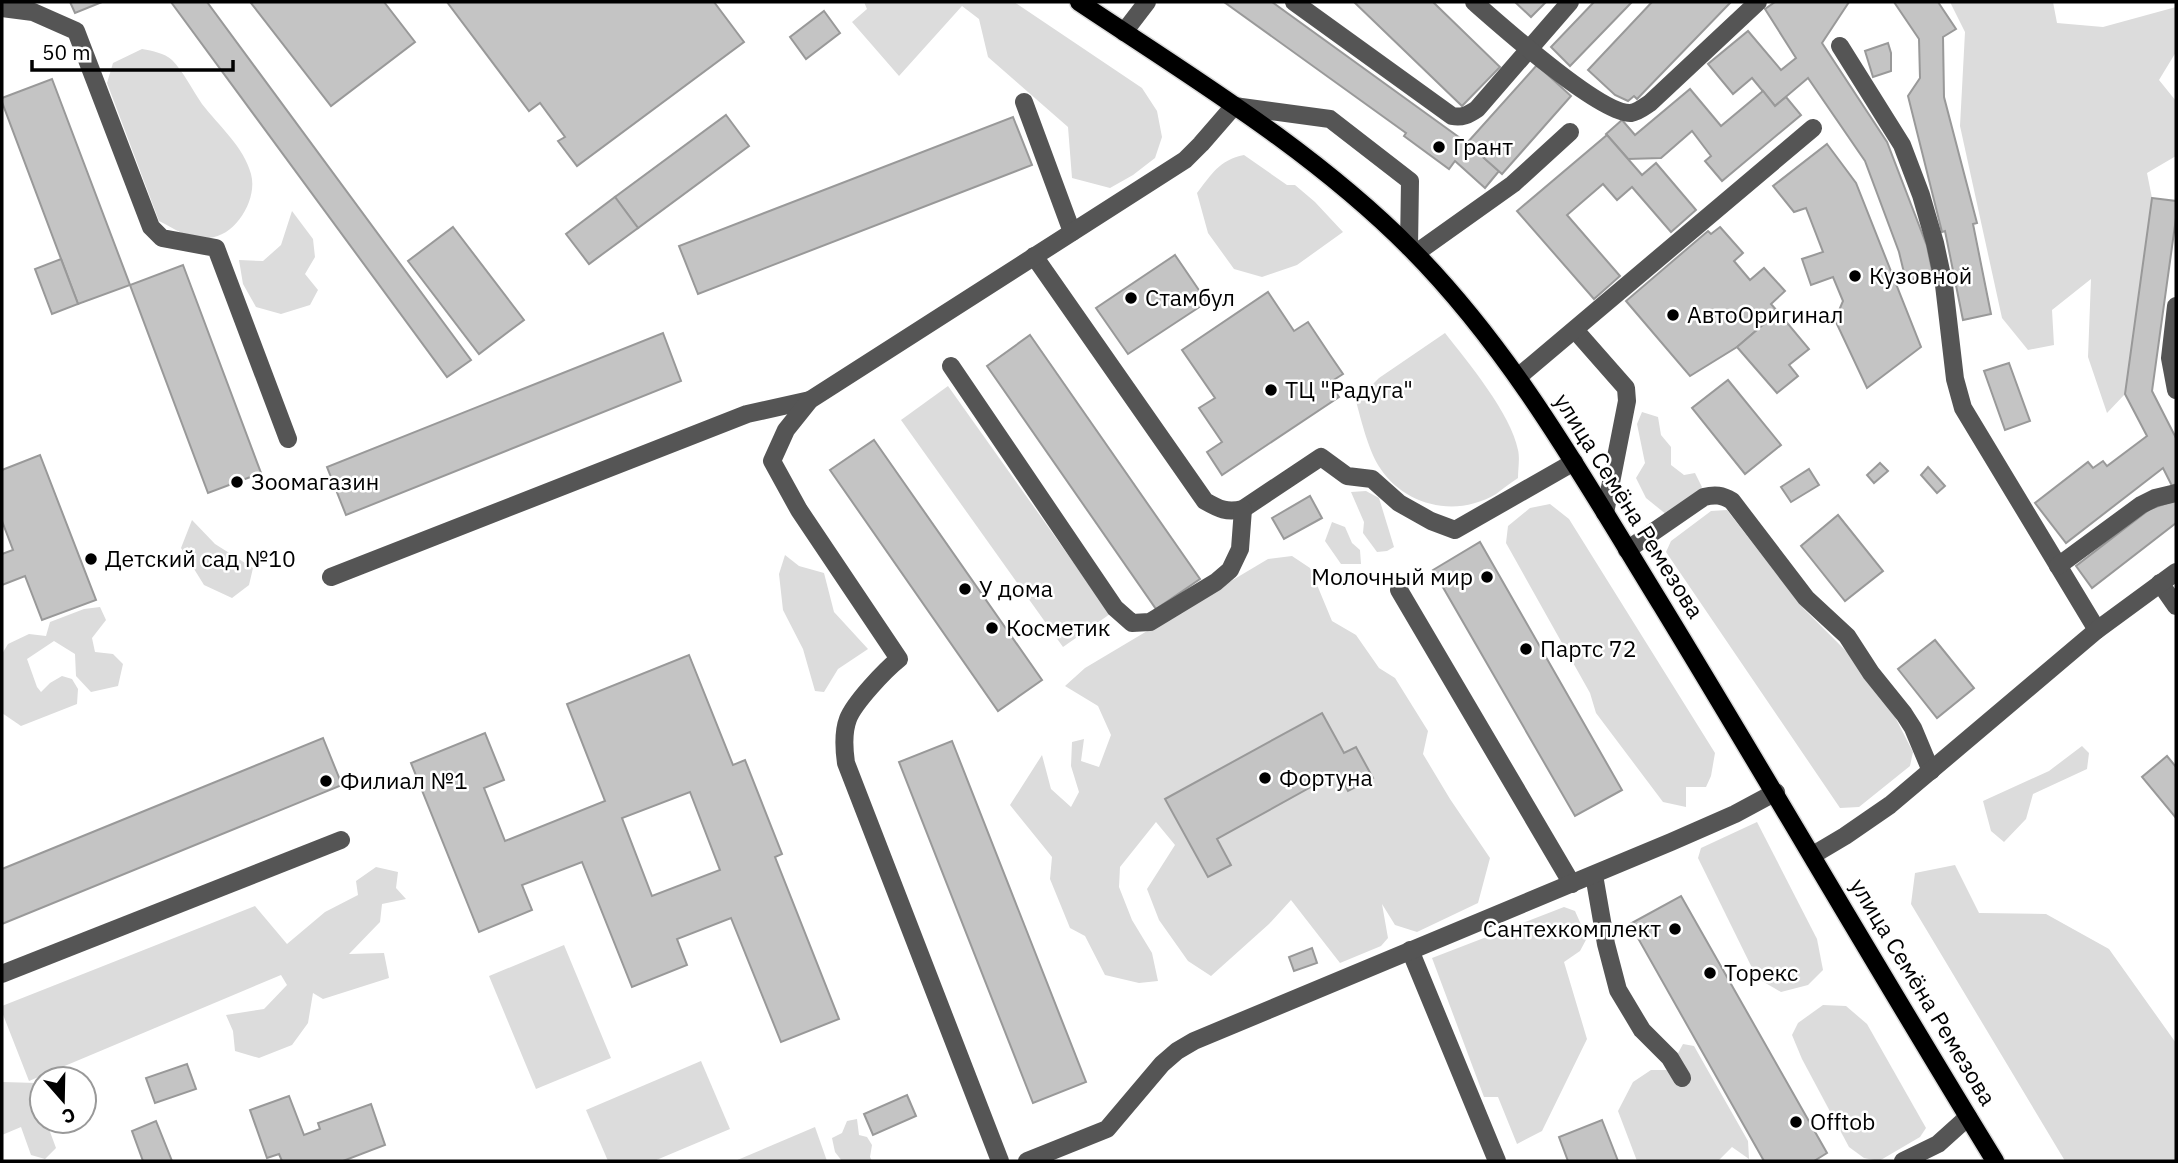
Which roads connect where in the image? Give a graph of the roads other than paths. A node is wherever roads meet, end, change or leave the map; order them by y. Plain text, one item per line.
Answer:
1 (1079, 2) edge
2 (1147, 2) edge
3 (1294, 2) edge
4 (1474, 2) edge
5 (1570, 2) edge
6 (1758, 2) edge
7 (2, 8) edge
8 (1124, 32) junction
9 (1840, 46) dead end
10 (1529, 48) junction
11 (1024, 102) dead end
12 (1234, 106) junction
13 (1813, 128) dead end
14 (1570, 132) dead end
15 (1072, 232) junction
16 (1413, 250) junction
17 (1034, 256) junction
18 (2176, 306) edge
19 (1575, 330) junction
20 (951, 366) dead end
21 (1518, 377) junction
22 (2176, 390) edge
23 (810, 400) junction
24 (288, 439) dead end
25 (1574, 462) junction
26 (2176, 493) edge
27 (1243, 509) junction
28 (1605, 513) junction
29 (1627, 550) junction
30 (2058, 566) junction
31 (2176, 572) edge
32 (331, 577) dead end
33 (2160, 583) junction
34 (1399, 590) dead end
35 (2176, 606) edge
36 (2097, 630) junction
37 (1931, 771) junction
38 (1776, 792) junction
39 (341, 840) dead end
40 (1813, 855) junction
41 (1594, 875) junction
42 (1572, 884) junction
43 (1410, 950) junction
44 (2, 974) edge
45 (1682, 1078) dead end
46 (1968, 1117) junction
47 (1000, 1161) edge
48 (1027, 1161) edge
49 (1497, 1161) edge
50 (1903, 1161) edge
51 (1996, 1161) edge

1 - 8 main road, улица Семёна Ремезова
2 - 8 street
3 - 10 street
4 - 10 street
5 - 10 street
6 - 10 street
7 - 24 street
8 - 12 main road, улица Семёна Ремезова
9 - 30 street
11 - 15 street
12 - 15 street
12 - 16 main road, улица Семёна Ремезова
12 - 16 street
13 - 19 street
14 - 16 street
15 - 17 street
16 - 21 main road, улица Семёна Ремезова
17 - 23 street
17 - 27 street
18 - 22 street
19 - 21 street
19 - 28 street
20 - 27 street
21 - 25 main road, улица Семёна Ремезова
23 - 32 street
23 - 47 street
25 - 27 street
25 - 28 main road, улица Семёна Ремезова
26 - 30 street
28 - 29 main road, улица Семёна Ремезова
29 - 37 street
29 - 38 main road, улица Семёна Ремезова
30 - 36 street
31 - 33 street
33 - 35 street
33 - 36 street
34 - 42 street
36 - 37 street
37 - 40 street
38 - 40 main road, улица Семёна Ремезова
38 - 41 street
39 - 44 street
40 - 46 main road, улица Семёна Ремезова
41 - 42 street
41 - 45 street
42 - 43 street
43 - 48 street
43 - 49 street
46 - 50 street
46 - 51 main road, улица Семёна Ремезова

